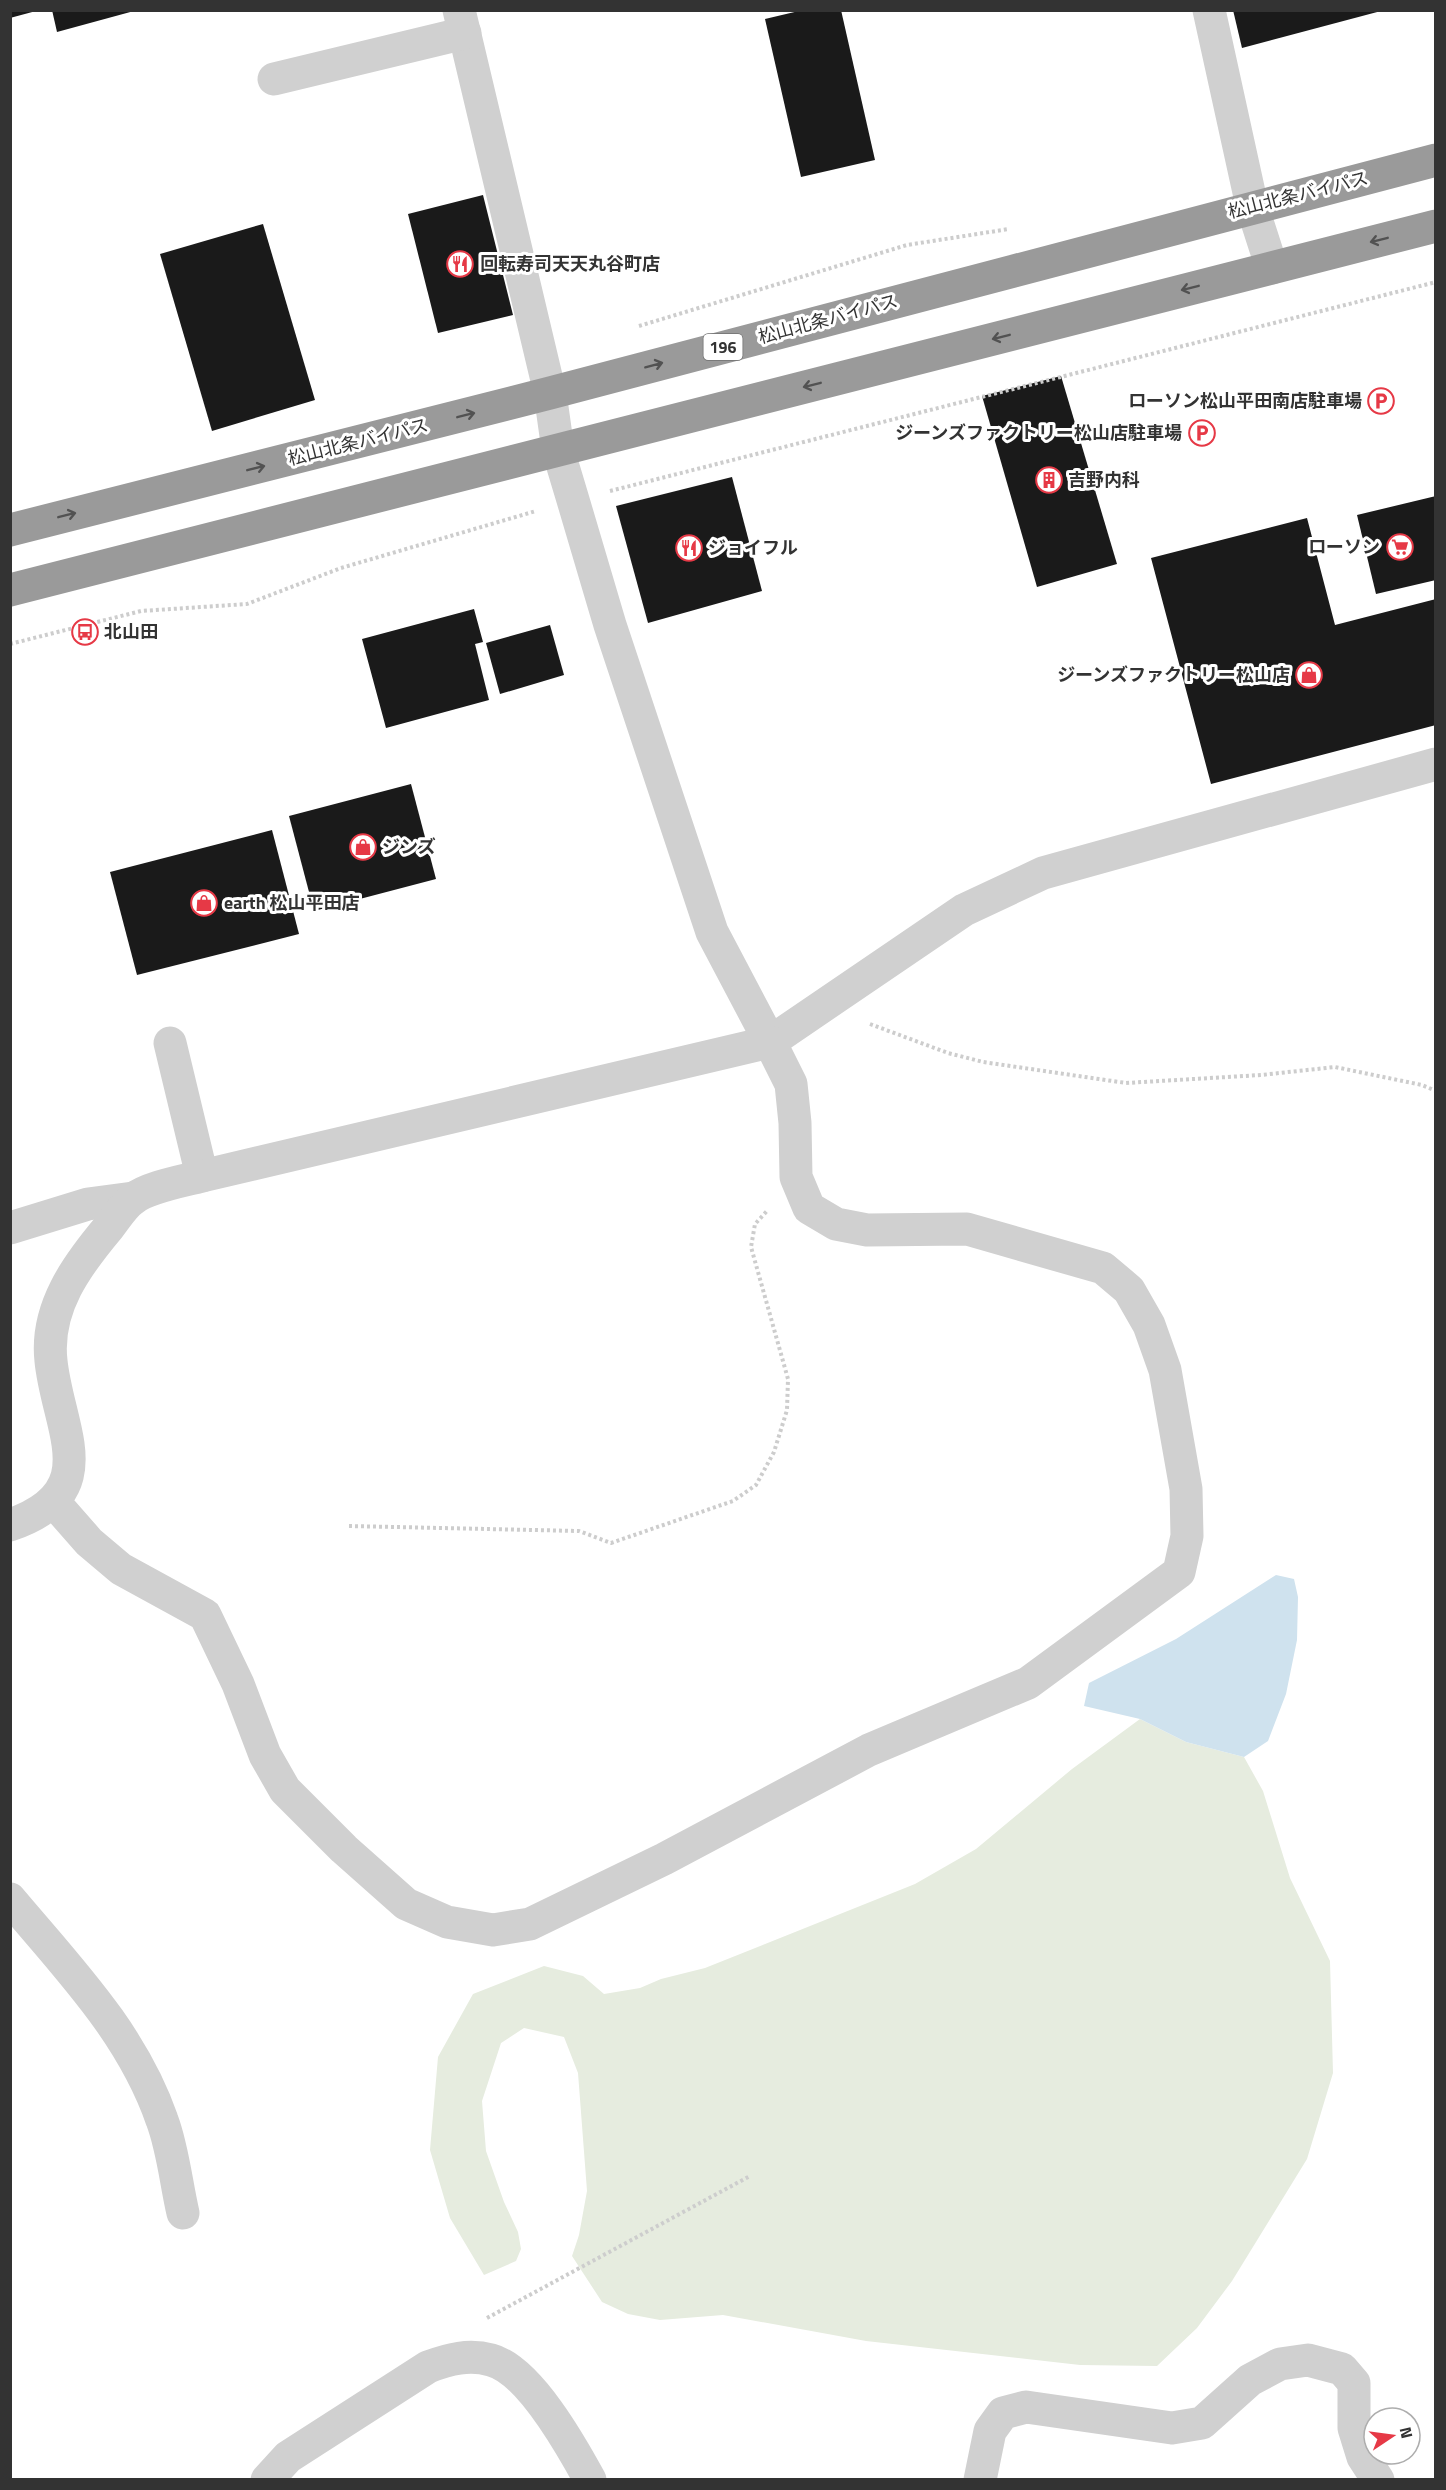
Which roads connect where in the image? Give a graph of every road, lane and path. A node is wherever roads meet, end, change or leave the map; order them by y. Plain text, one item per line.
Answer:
1 (1209, 10) edge
2 (462, 22) edge
3 (274, 79) dead end
4 (1436, 160) edge
5 (1252, 206) junction
6 (1436, 226) edge
7 (1272, 268) junction
8 (1436, 282) edge
9 (550, 393) junction
10 (558, 450) junction
11 (573, 500) junction
12 (10, 530) edge
13 (10, 591) edge
14 (10, 645) edge
15 (1436, 764) edge
16 (817, 1010) junction
17 (770, 1042) junction
18 (170, 1043) dead end
19 (1436, 1091) edge
20 (202, 1176) junction
21 (804, 1197) junction
22 (133, 1198) junction
23 (10, 1228) edge
24 (54, 1502) junction
25 (10, 1525) edge
26 (349, 1526) dead end
27 (10, 1899) edge
28 (750, 2176) dead end
29 (183, 2213) dead end
30 (480, 2322) dead end
31 (267, 2480) edge
32 (590, 2480) edge
33 (980, 2480) edge
34 (1378, 2480) edge

1 - 5 street
2 - 3 street
2 - 9 street
4 - 5 highway, 松山北条バイパス / 196
5 - 7 street
9 -> 5 highway, 松山北条バイパス / 196
6 -> 7 highway
7 -> 10 highway
8 - 11 path
9 - 10 street
12 -> 9 highway, 松山北条バイパス / 196
10 - 11 street
10 - 13 highway
11 - 14 path
11 - 17 street
15 - 16 street
16 - 17 street
16 - 19 path
17 - 20 street
17 - 21 street
18 - 20 street
20 - 22 street
21 - 24 street
21 - 26 path
22 - 23 street
22 - 24 street
24 - 25 street
27 - 29 street
28 - 30 path
31 - 32 street
33 - 34 street

